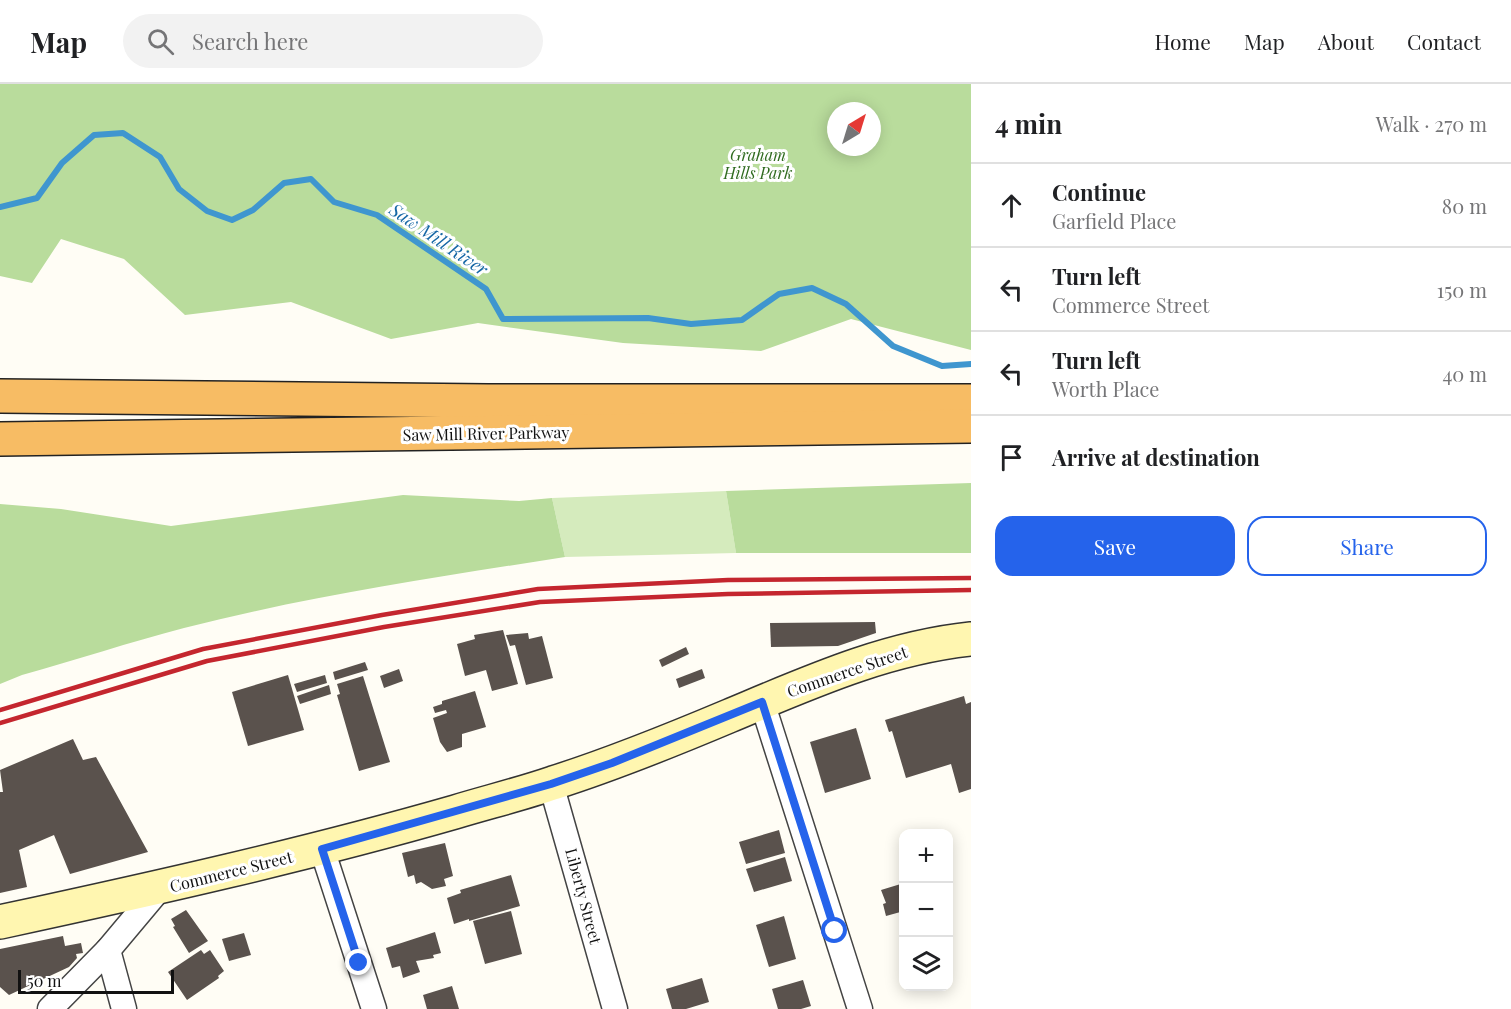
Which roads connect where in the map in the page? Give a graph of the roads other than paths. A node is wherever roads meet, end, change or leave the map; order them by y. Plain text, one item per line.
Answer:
1 (0, 396) edge
2 (971, 401) edge
3 (971, 426) edge
4 (0, 439) edge
5 (971, 639) edge
6 (762, 702) junction
7 (551, 784) junction
8 (322, 849) junction
9 (160, 888) junction
10 (0, 922) edge
11 (108, 950) junction
12 (50, 1009) edge
13 (124, 1009) edge
14 (374, 1009) edge
15 (615, 1009) edge
16 (860, 1009) edge

1 - 2 highway, Saw Mill River Parkway
3 - 4 highway, Saw Mill River Parkway
5 - 6 main road, Commerce Street
6 - 7 main road, Commerce Street
6 - 16 street
7 - 8 main road, Commerce Street
7 - 15 street, Liberty Street
8 - 9 main road, Commerce Street
8 - 14 street
9 - 10 main road, Commerce Street
9 - 11 street
11 - 12 street
11 - 13 street

